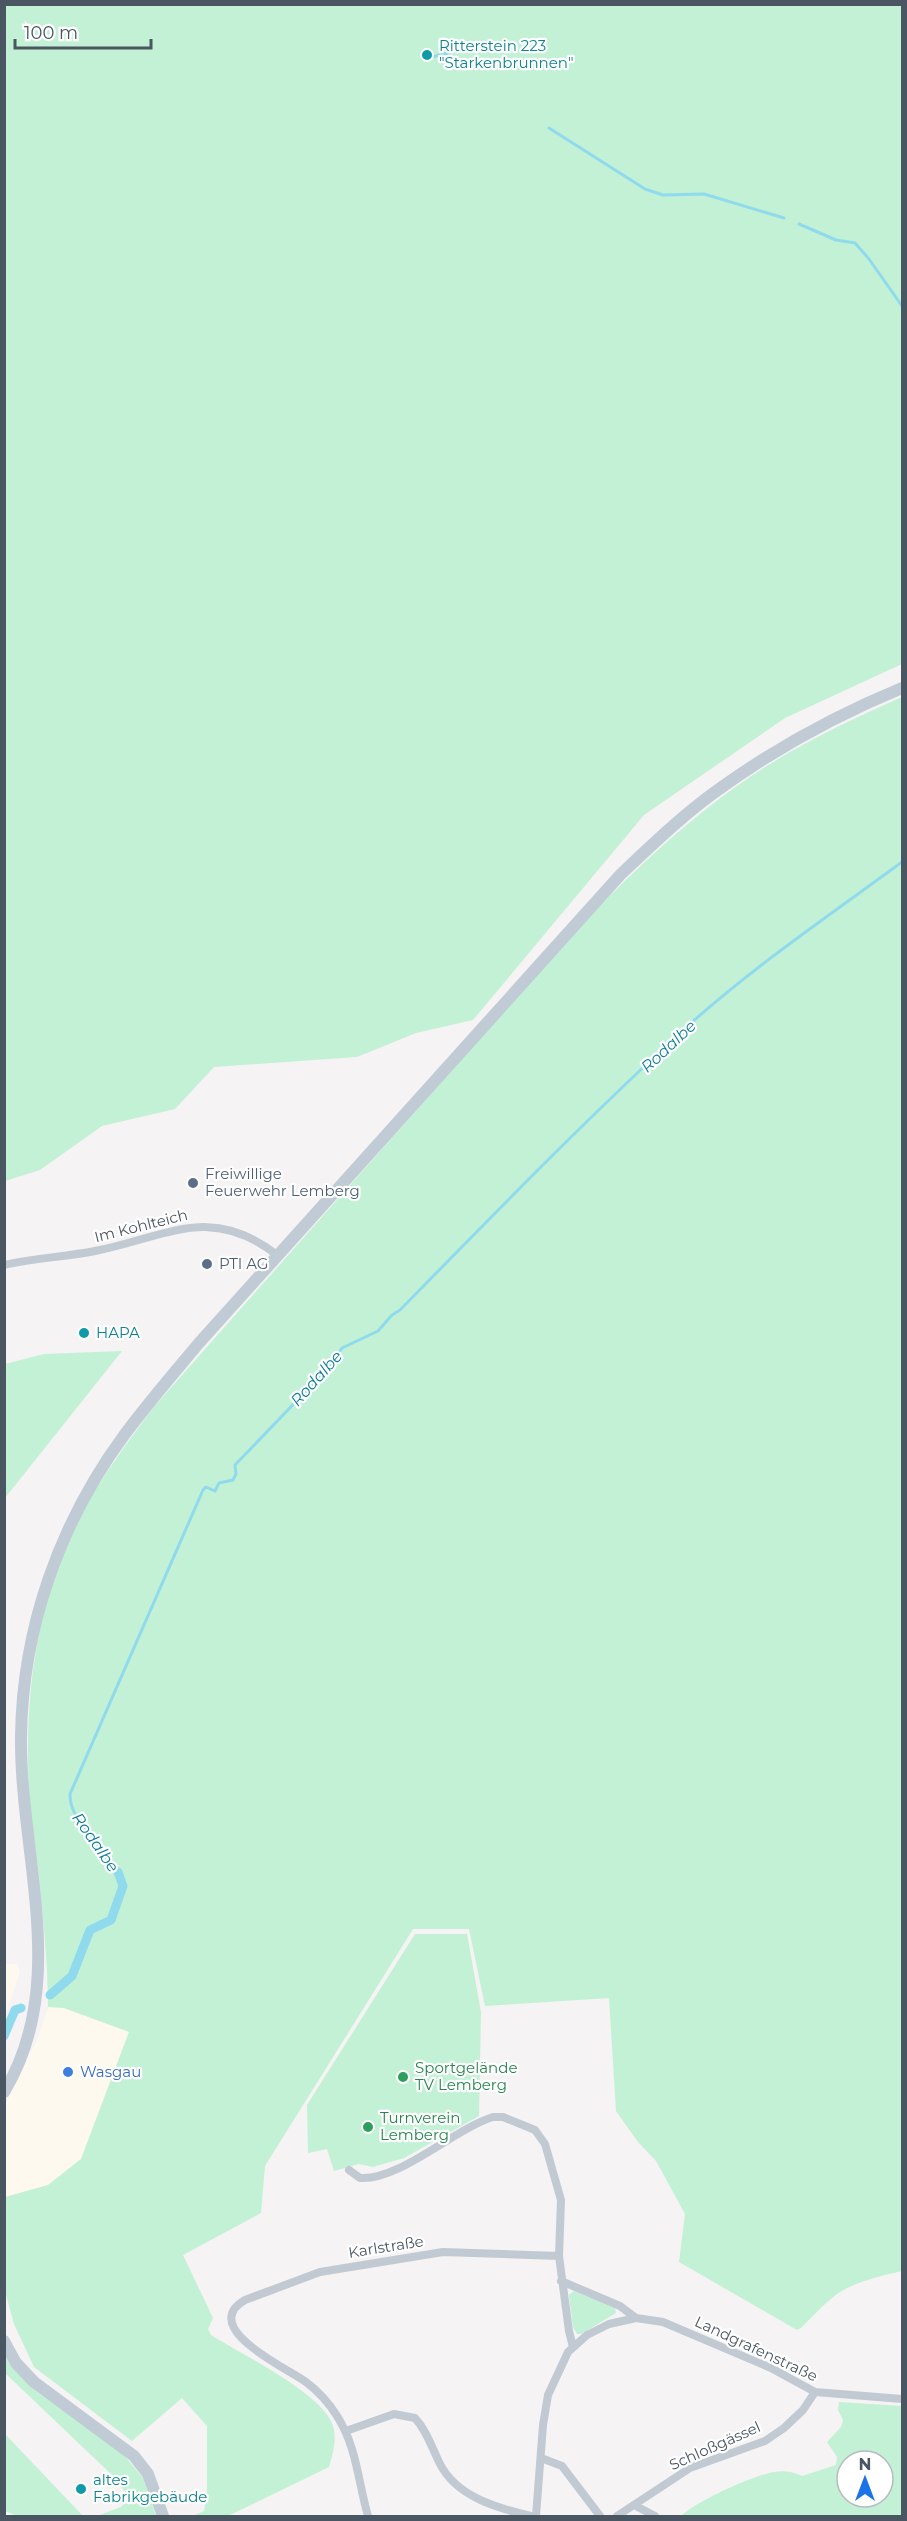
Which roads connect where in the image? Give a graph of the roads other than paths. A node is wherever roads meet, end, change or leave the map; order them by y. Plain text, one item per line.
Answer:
1 (903, 688) edge
2 (277, 1255) junction
3 (4, 1264) edge
4 (4, 2092) edge
5 (349, 2170) dead end
6 (559, 2256) junction
7 (561, 2281) junction
8 (636, 2318) junction
9 (4, 2341) edge
10 (573, 2347) junction
11 (815, 2392) junction
12 (903, 2399) edge
13 (346, 2432) junction
14 (541, 2458) junction
15 (634, 2505) junction
16 (163, 2517) edge
17 (368, 2517) edge
18 (531, 2517) edge
19 (536, 2517) edge
20 (600, 2517) edge
21 (617, 2517) edge
22 (655, 2517) edge

1 - 2 street
2 - 3 street, Im Kohlteich
2 - 4 street
5 - 6 street
6 - 7 street
6 - 13 street, Karlstraße
7 - 8 street, Landgrafenstraße
7 - 10 street
8 - 10 street, Landgrafenstraße
8 - 11 street, Landgrafenstraße
9 - 16 street
10 - 14 street, Landgrafenstraße
11 - 12 street, Landgrafenstraße
11 - 15 street, Schloßgässel
13 - 17 street
13 - 18 street
14 - 19 street, Landgrafenstraße
14 - 20 street
15 - 21 street, Schloßgässel
15 - 22 street

